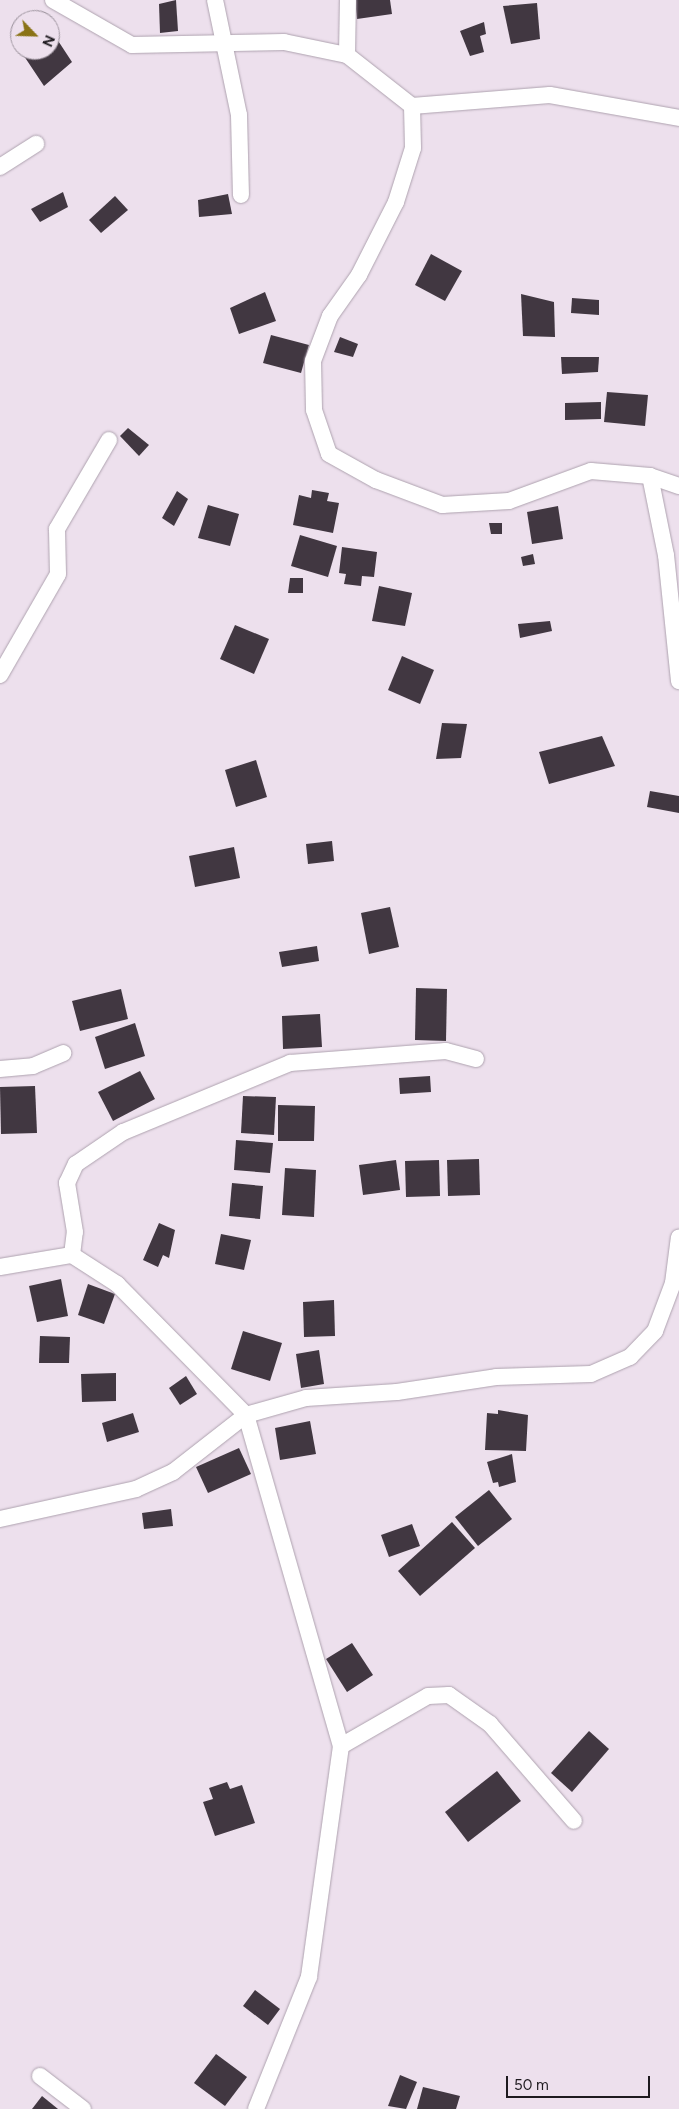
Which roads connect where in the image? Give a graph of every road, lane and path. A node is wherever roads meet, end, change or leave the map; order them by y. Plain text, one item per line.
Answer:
1 (53, 0) edge
2 (215, 0) edge
3 (348, 0) edge
4 (225, 42) junction
5 (347, 55) junction
6 (412, 106) junction
7 (679, 118) edge
8 (36, 144) dead end
9 (0, 167) edge
10 (241, 195) dead end
11 (109, 440) dead end
12 (650, 476) junction
13 (679, 486) edge
14 (0, 675) edge
15 (679, 681) edge
16 (63, 1053) dead end
17 (476, 1059) dead end
18 (0, 1069) edge
19 (679, 1237) edge
20 (72, 1255) junction
21 (0, 1267) edge
22 (246, 1415) junction
23 (0, 1519) edge
24 (341, 1746) junction
25 (574, 1821) dead end
26 (40, 2076) dead end
27 (83, 2109) edge
28 (256, 2109) edge

1 - 4 street
2 - 4 street
3 - 5 street
4 - 5 street
4 - 10 street
5 - 6 street
6 - 7 street
6 - 12 street
8 - 9 street
11 - 14 street
12 - 13 street
12 - 15 street
16 - 18 street
17 - 20 street
19 - 22 street
20 - 21 street
20 - 22 street
22 - 23 street
22 - 24 street
24 - 25 street
24 - 28 street
26 - 27 street

